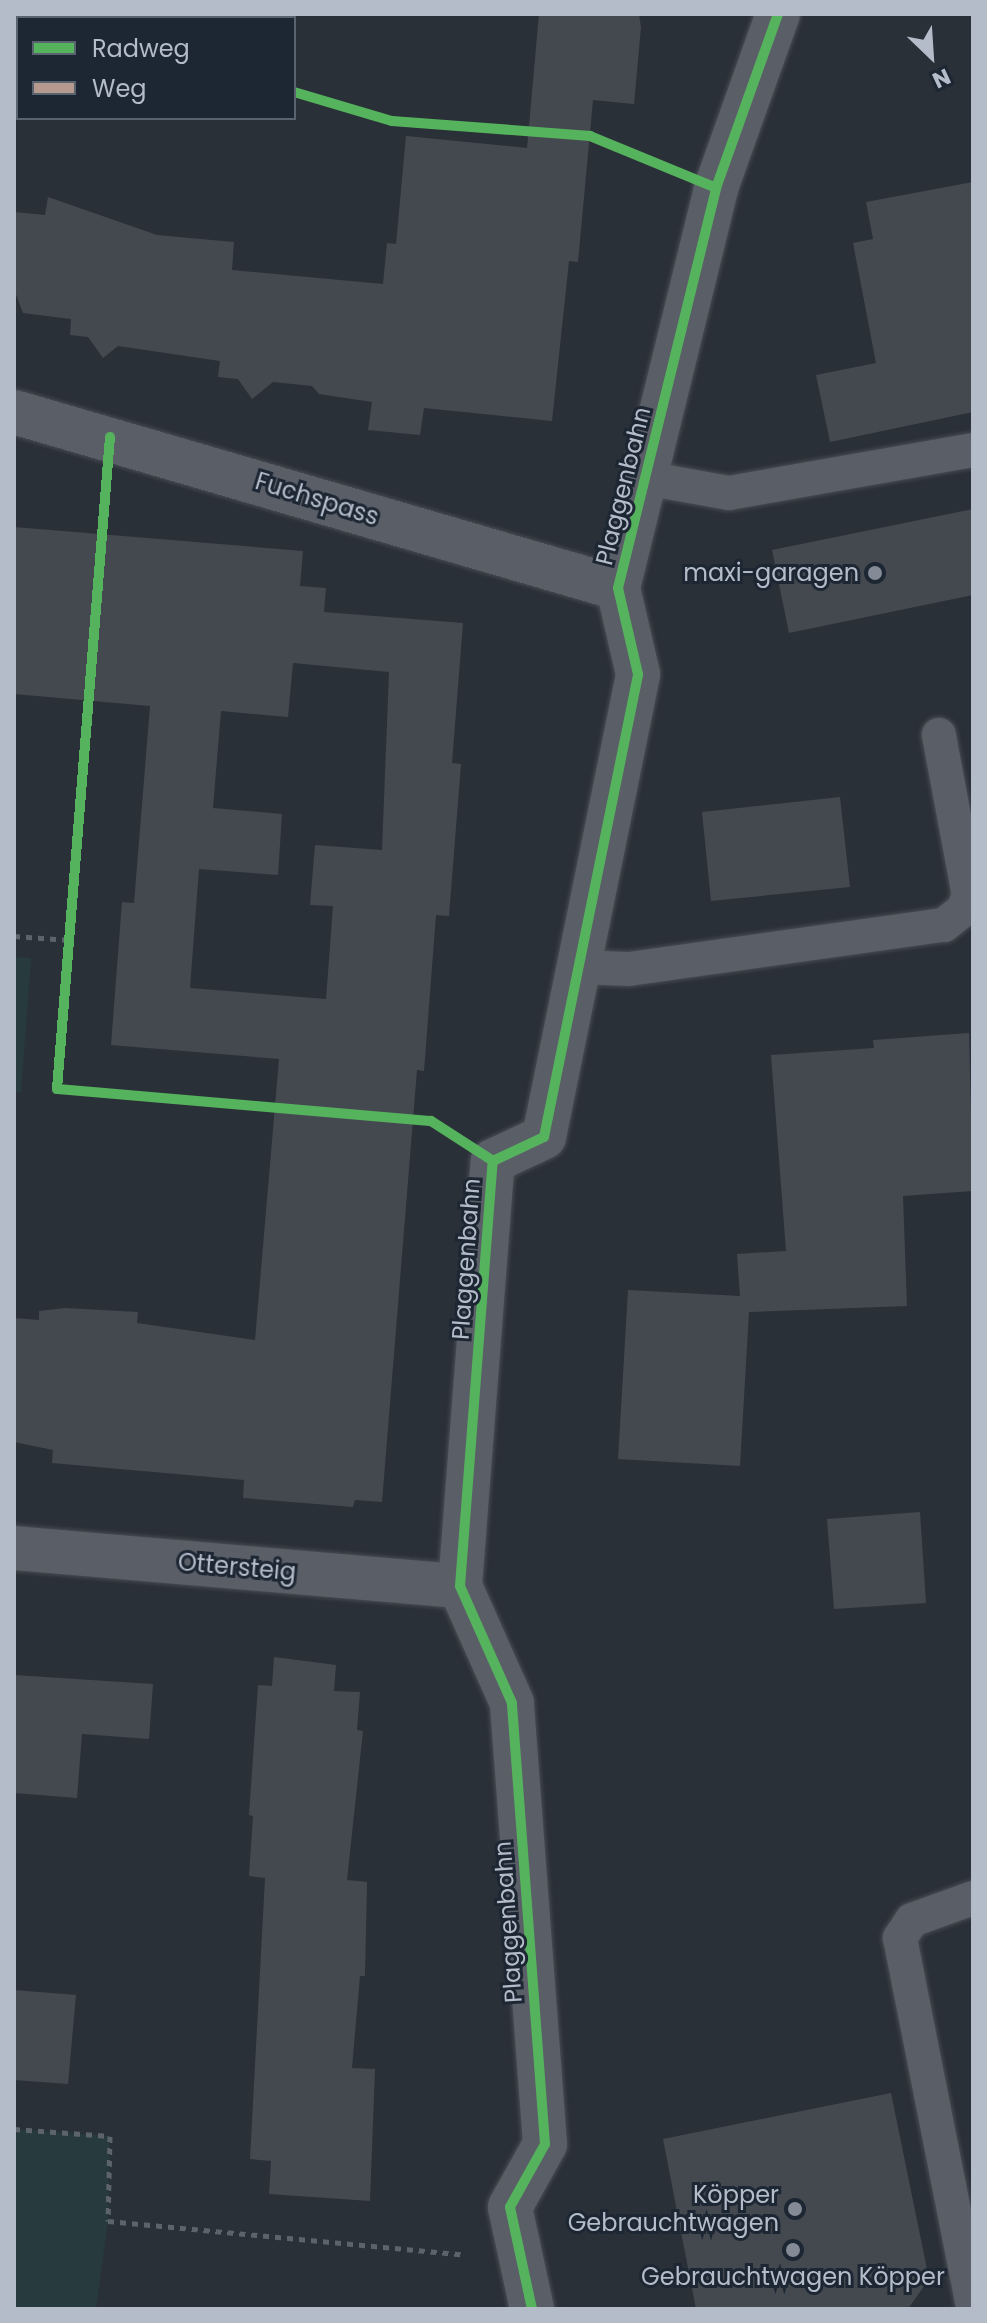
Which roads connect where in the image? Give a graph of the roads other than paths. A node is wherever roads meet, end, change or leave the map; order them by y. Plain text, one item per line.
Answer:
1 (778, 14) edge
2 (14, 412) edge
3 (973, 450) edge
4 (645, 478) junction
5 (618, 588) junction
6 (939, 735) dead end
7 (578, 967) junction
8 (14, 1548) edge
9 (460, 1586) junction
10 (973, 1898) edge
11 (973, 2306) edge
12 (532, 2309) edge

1 - 4 street, Plaggenbahn
2 - 5 street, Fuchspass
3 - 4 lane
4 - 5 street, Plaggenbahn
5 - 7 street, Plaggenbahn
6 - 7 lane
7 - 9 street, Plaggenbahn
8 - 9 street, Ottersteig
9 - 12 street, Plaggenbahn
10 - 11 lane

